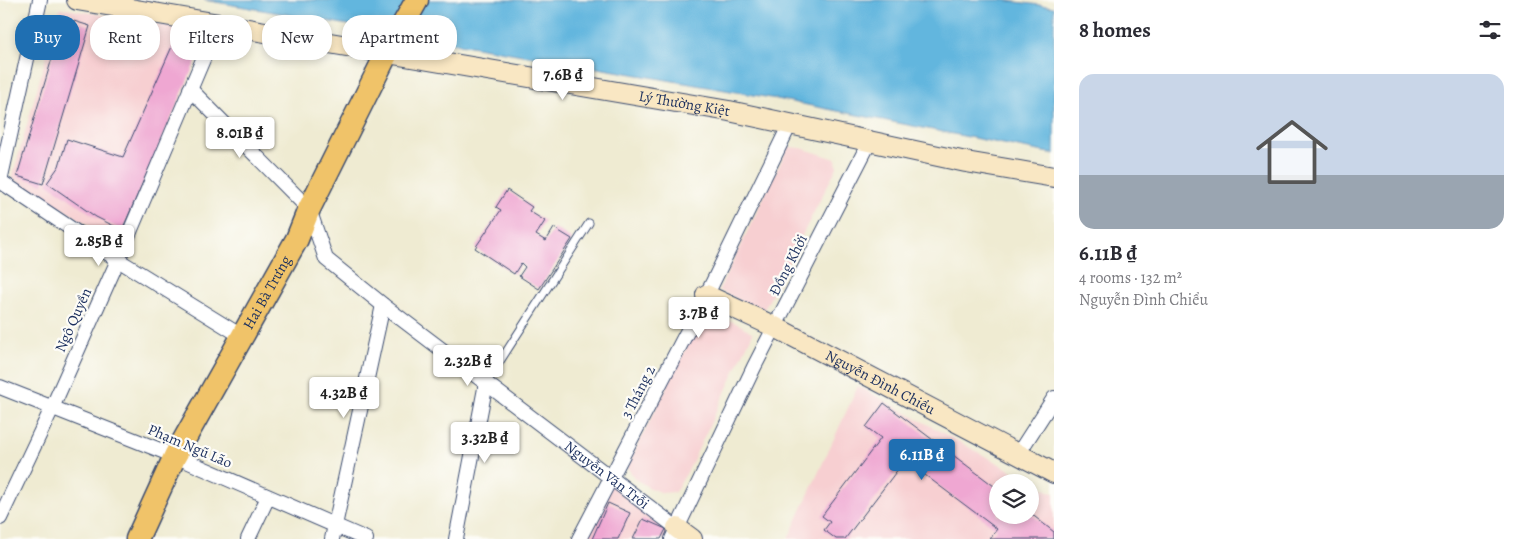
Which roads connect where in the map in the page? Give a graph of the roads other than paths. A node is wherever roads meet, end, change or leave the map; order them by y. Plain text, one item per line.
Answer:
1 (40, 0) edge
2 (76, 0) edge
3 (417, 0) edge
4 (409, 15) edge
5 (170, 16) edge
6 (252, 29) edge
7 (342, 42) edge
8 (202, 60) edge
9 (384, 60) edge
10 (450, 60) edge
11 (190, 89) junction
12 (790, 124) junction
13 (870, 141) junction
14 (1054, 178) edge
15 (0, 181) edge
16 (309, 209) junction
17 (590, 223) dead end
18 (118, 260) junction
19 (706, 295) junction
20 (383, 305) junction
21 (775, 327) junction
22 (243, 337) junction
23 (486, 383) junction
24 (0, 387) edge
25 (1054, 398) edge
26 (52, 408) junction
27 (1018, 454) junction
28 (176, 456) junction
29 (1054, 473) edge
30 (612, 478) junction
31 (268, 497) junction
32 (0, 518) edge
33 (333, 532) edge
34 (680, 535) edge
35 (137, 539) edge
36 (248, 539) edge
37 (366, 539) edge
38 (456, 539) edge
39 (579, 539) edge

1 - 15 street
2 - 5 street, Lý Thường Kiệt
3 - 4 main road, Hai Bà Trưng
6 - 7 street, Lý Thường Kiệt
8 - 11 street, Ngô Quyền
9 - 16 main road, Hai Bà Trưng
10 - 12 street, Lý Thường Kiệt
11 - 16 street
11 - 18 street, Ngô Quyền
12 - 13 street, Lý Thường Kiệt
12 - 19 street, 3 Tháng 2
13 - 14 street, Lý Thường Kiệt
13 - 21 street, Đồng Khởi
15 - 18 street
16 - 20 street, Nguyễn Văn Trỗi
16 - 22 main road, Hai Bà Trưng
17 - 23 lane
18 - 22 street
18 - 26 street, Ngô Quyền
19 - 21 street, Nguyễn Đình Chiểu
19 - 30 street, 3 Tháng 2
20 - 23 street, Nguyễn Văn Trỗi
20 - 33 street
21 - 27 street, Nguyễn Đình Chiểu
21 - 34 street, Đồng Khởi
22 - 28 main road, Hai Bà Trưng
23 - 30 street, Nguyễn Văn Trỗi
23 - 38 street
24 - 26 street, Phạm Ngũ Lão
25 - 27 street
26 - 28 street, Phạm Ngũ Lão
26 - 32 street, Ngô Quyền
27 - 29 street, Nguyễn Đình Chiểu
28 - 31 street, Phạm Ngũ Lão
28 - 35 main road, Hai Bà Trưng
30 - 34 street, Nguyễn Văn Trỗi
30 - 39 street, 3 Tháng 2
31 - 33 street, Phạm Ngũ Lão
31 - 36 street
33 - 37 street, Phạm Ngũ Lão

